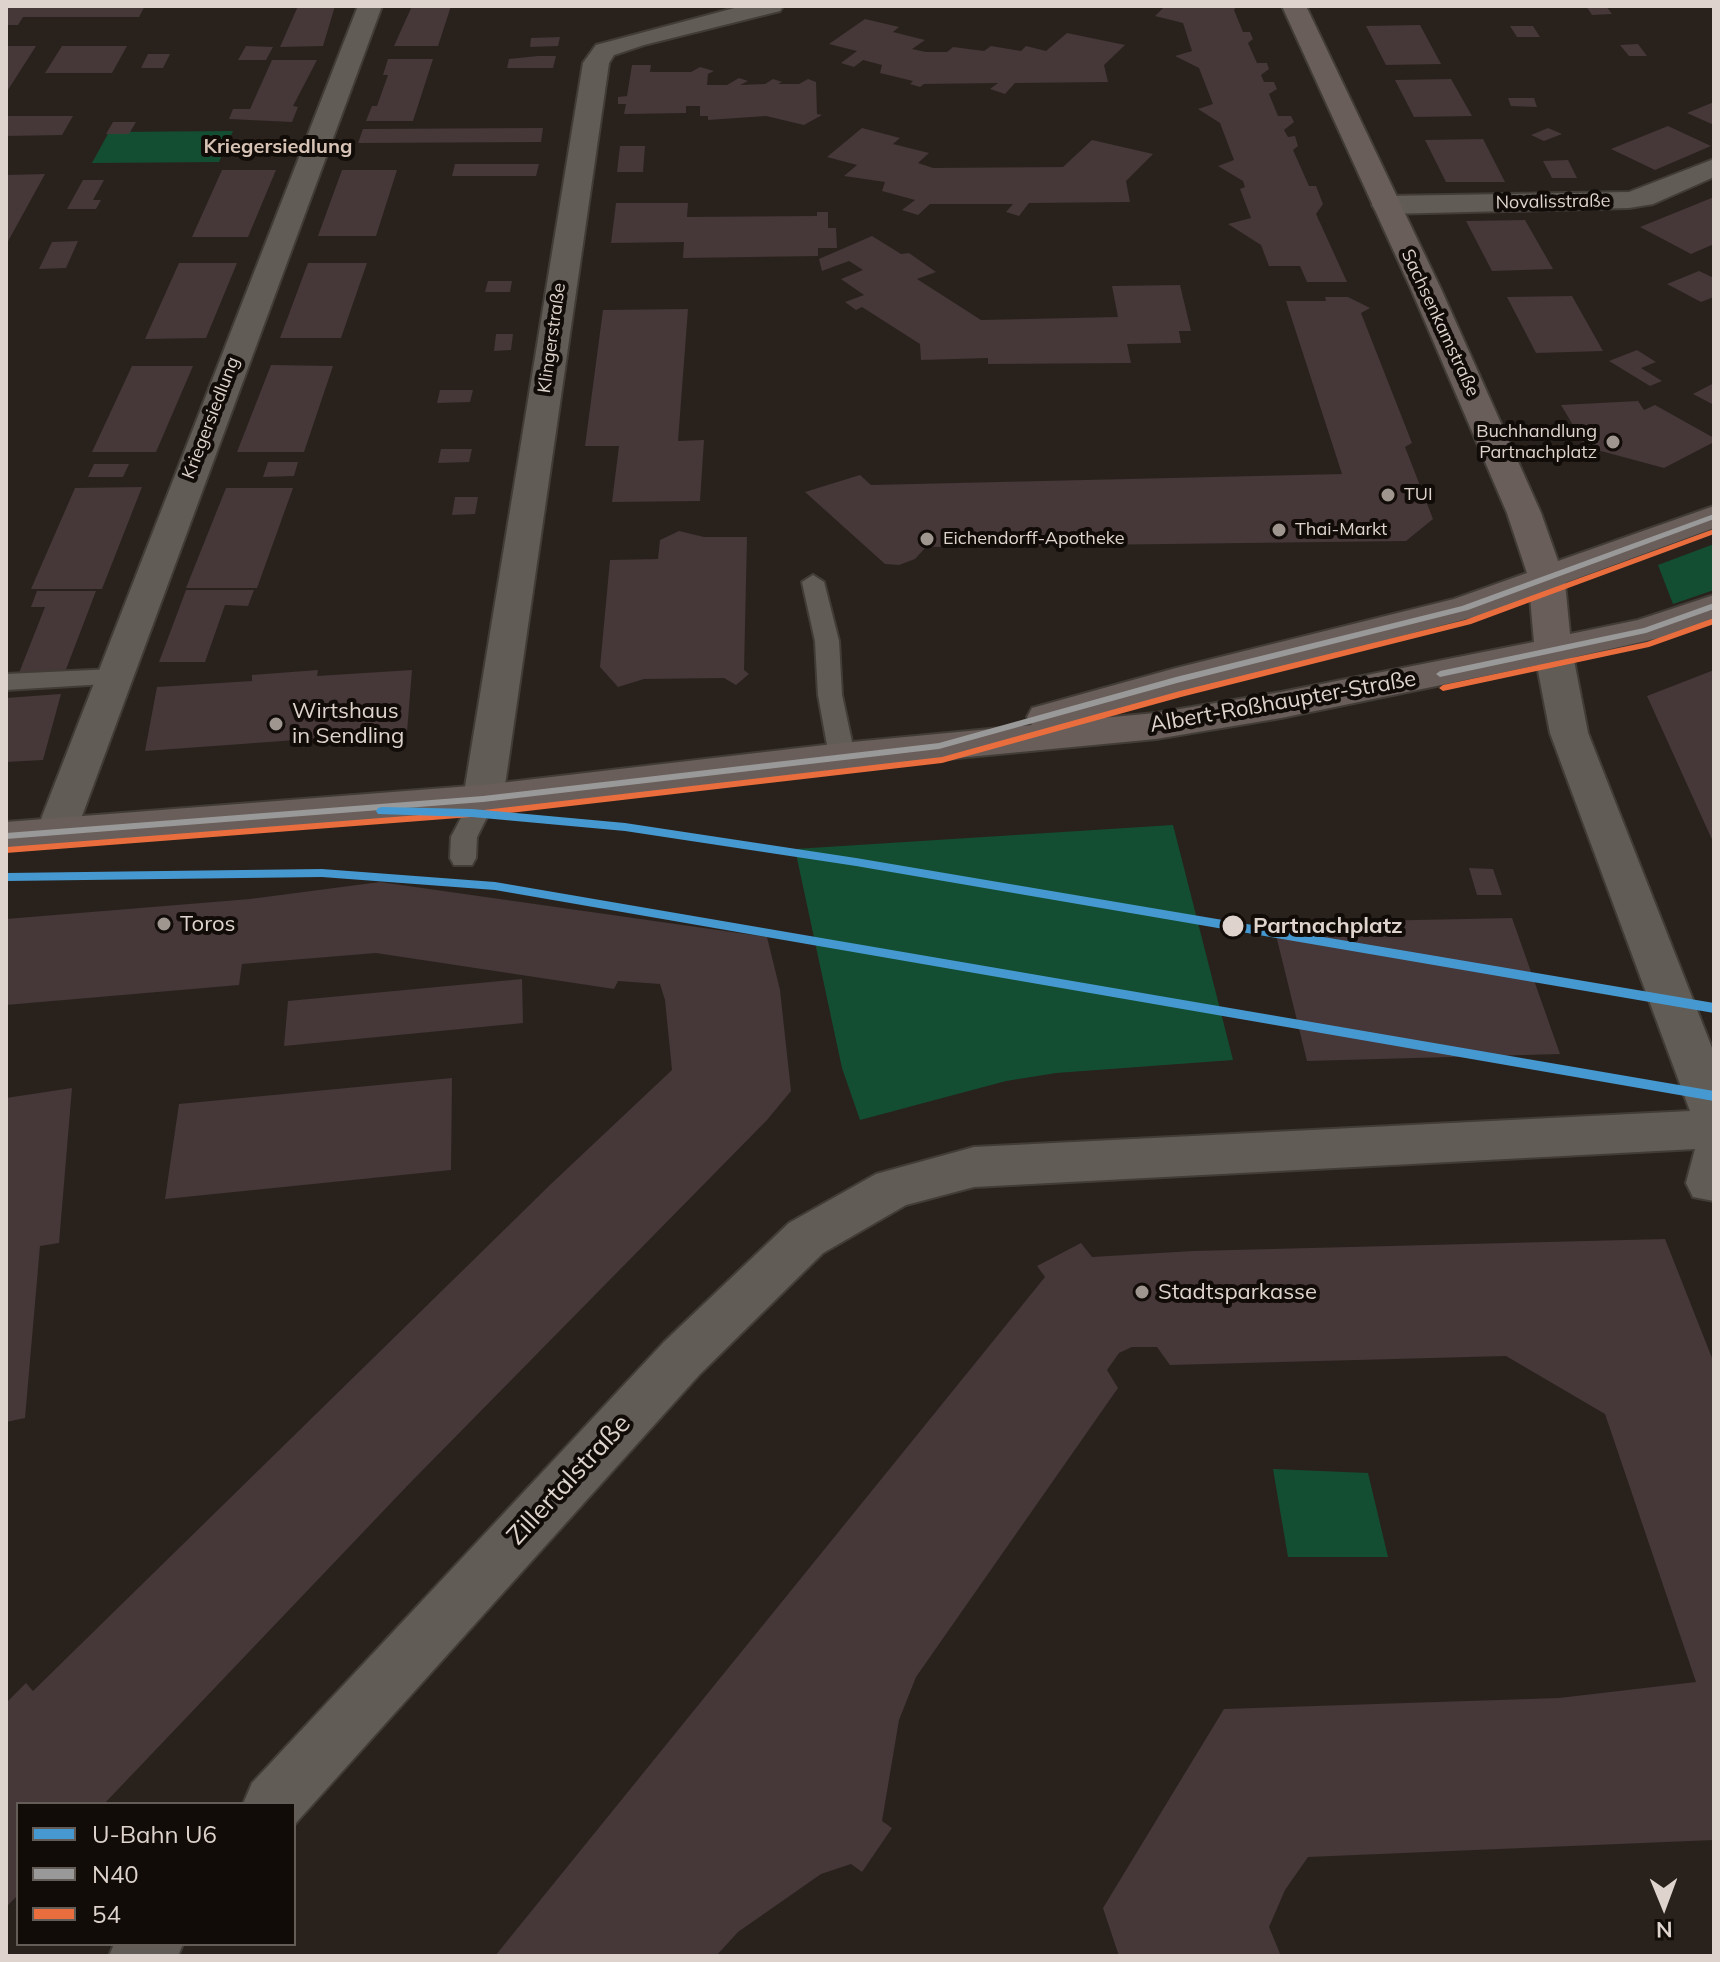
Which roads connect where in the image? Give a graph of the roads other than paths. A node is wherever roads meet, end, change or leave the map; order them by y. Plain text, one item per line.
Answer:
1 (370, 6) edge
2 (771, 6) edge
3 (1294, 6) edge
4 (1714, 167) edge
5 (1386, 205) junction
6 (1714, 516) edge
7 (1547, 580) junction
8 (813, 582) dead end
9 (1714, 606) edge
10 (1553, 650) junction
11 (113, 677) junction
12 (6, 682) edge
13 (939, 746) junction
14 (842, 756) junction
15 (483, 799) junction
16 (56, 832) junction
17 (6, 836) edge
18 (463, 858) dead end
19 (1714, 1113) edge
20 (1714, 1129) edge
21 (275, 1802) edge

1 - 11 street, Kriegersiedlung
2 - 15 street, Klingerstraße
3 - 5 main road, Sachsenkamstraße
4 - 5 street, Novalisstraße
5 - 7 main road, Sachsenkamstraße
6 - 7 main road, Albert-Roßhaupter-Straße
7 - 10 main road, Sachsenkamstraße
7 - 13 main road, Albert-Roßhaupter-Straße
8 - 14 lane
9 - 10 main road, Albert-Roßhaupter-Straße
10 - 13 main road, Albert-Roßhaupter-Straße
10 - 19 street
11 - 12 lane
11 - 16 street, Kriegersiedlung
13 - 14 main road, Albert-Roßhaupter-Straße
14 - 15 main road, Albert-Roßhaupter-Straße
15 - 16 main road, Albert-Roßhaupter-Straße
15 - 18 lane
16 - 17 main road, Albert-Roßhaupter-Straße
20 - 21 street, Zillertalstraße

